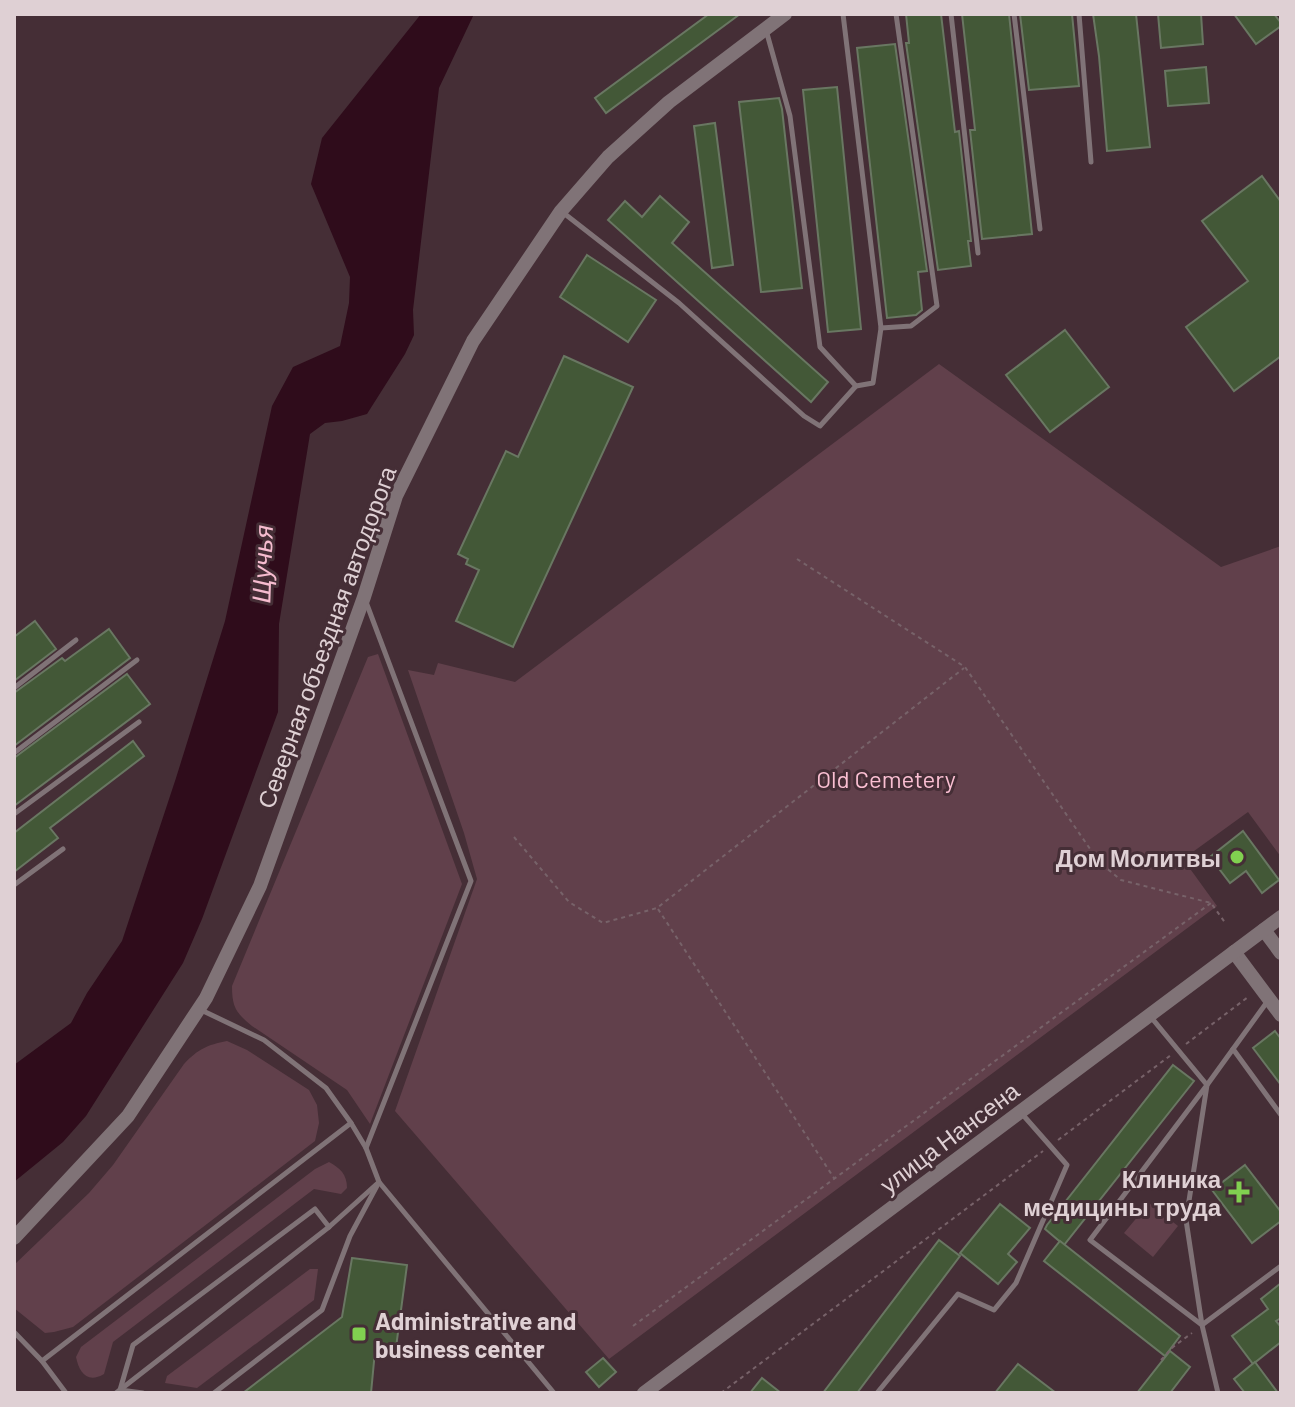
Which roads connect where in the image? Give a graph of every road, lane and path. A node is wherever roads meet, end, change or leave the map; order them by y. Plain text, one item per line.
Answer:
1 (785, 14) edge
2 (843, 14) edge
3 (896, 14) edge
4 (951, 14) edge
5 (1014, 14) edge
6 (1079, 14) edge
7 (766, 29) junction
8 (1091, 162) dead end
9 (561, 211) junction
10 (1040, 229) dead end
11 (978, 253) dead end
12 (881, 328) junction
13 (856, 386) junction
14 (797, 559) dead end
15 (364, 597) junction
16 (76, 640) dead end
17 (137, 660) dead end
18 (965, 667) junction
19 (14, 688) edge
20 (139, 722) dead end
21 (14, 753) edge
22 (14, 814) edge
23 (514, 837) dead end
24 (63, 849) dead end
25 (14, 885) edge
26 (1211, 903) junction
27 (657, 908) junction
28 (1281, 917) edge
29 (1226, 924) dead end
30 (1264, 930) junction
31 (1234, 952) junction
32 (1281, 953) edge
33 (1253, 994) dead end
34 (1269, 999) junction
35 (199, 1009) junction
36 (1149, 1015) junction
37 (1281, 1015) edge
38 (1233, 1049) junction
39 (1178, 1050) junction
40 (1207, 1085) junction
41 (1019, 1111) junction
42 (1281, 1115) edge
43 (351, 1123) junction
44 (1050, 1146) junction
45 (366, 1148) junction
46 (834, 1179) junction
47 (379, 1182) junction
48 (329, 1227) junction
49 (14, 1238) edge
50 (1281, 1266) edge
51 (1202, 1325) junction
52 (633, 1326) dead end
53 (14, 1332) edge
54 (1161, 1360) dead end
55 (42, 1361) junction
56 (118, 1391) edge
57 (66, 1393) edge
58 (143, 1393) edge
59 (214, 1393) edge
60 (554, 1393) edge
61 (644, 1393) edge
62 (721, 1393) edge
63 (877, 1393) edge
64 (1218, 1393) edge

1 - 7 street, Северная объездная автодорога
2 - 12 lane
3 - 12 lane
4 - 11 lane
5 - 10 lane
6 - 8 lane
7 - 9 street, Северная объездная автодорога
7 - 13 lane
9 - 13 lane
9 - 15 street, Северная объездная автодорога
12 - 13 lane
14 - 18 path
15 - 35 street, Северная объездная автодорога
15 - 45 lane
16 - 19 lane
17 - 21 lane
18 - 26 path
18 - 27 path
20 - 22 lane
23 - 27 path
24 - 25 lane
26 - 29 path
26 - 46 path
27 - 46 path
28 - 30 street, улица Нансена
30 - 31 street, улица Нансена
30 - 32 street
31 - 34 street
31 - 36 street, улица Нансена
33 - 39 path
34 - 37 street
34 - 38 lane
35 - 43 lane
35 - 49 street, Северная объездная автодорога
36 - 39 lane
36 - 41 street, улица Нансена
38 - 40 lane
38 - 42 lane
39 - 40 lane
39 - 44 path
40 - 51 lane
40 - 51 lane
41 - 44 lane
41 - 61 street, улица Нансена
43 - 45 lane
43 - 55 lane
44 - 62 path
44 - 63 lane
45 - 47 lane
46 - 52 path
47 - 48 lane
47 - 59 lane
47 - 60 lane
48 - 56 lane
48 - 56 lane
50 - 51 lane
51 - 54 path
51 - 64 lane
53 - 55 lane
55 - 57 lane
56 - 58 lane

